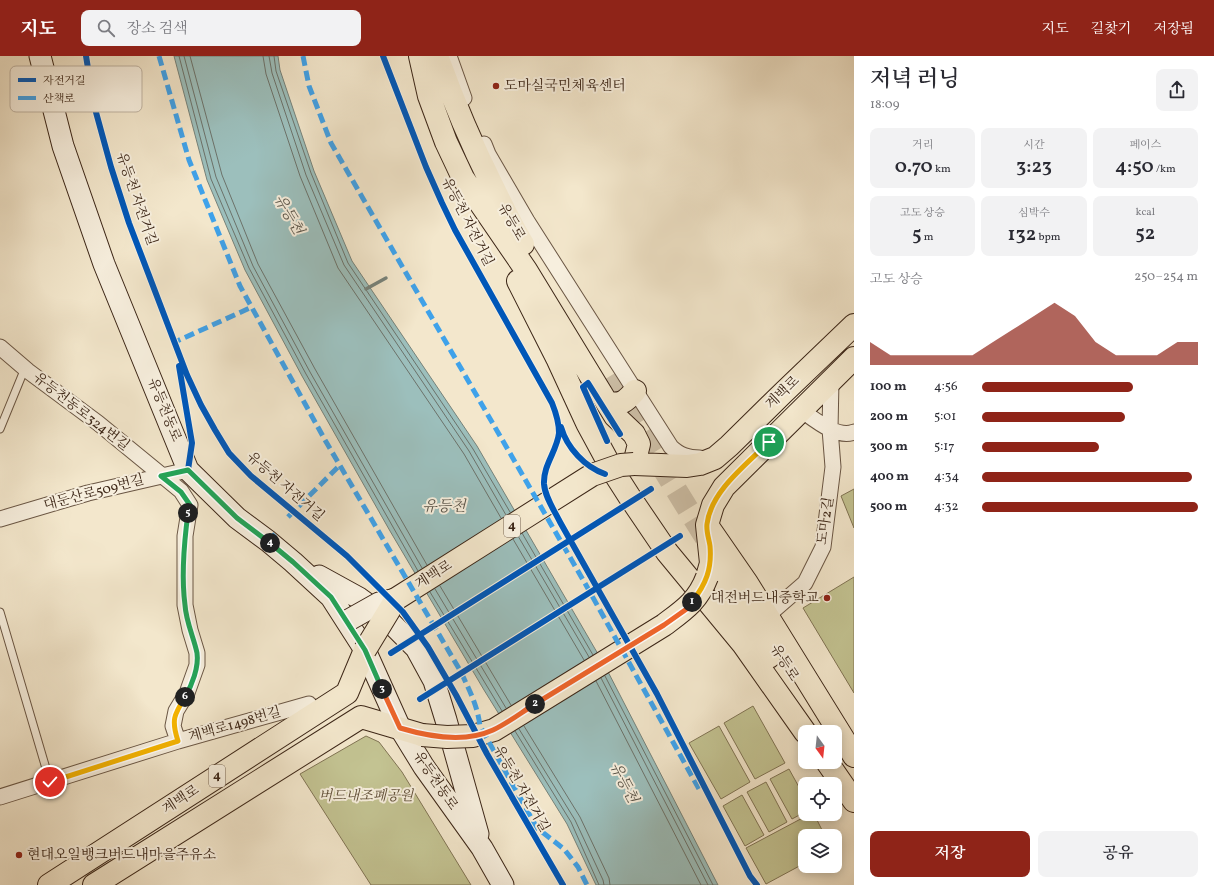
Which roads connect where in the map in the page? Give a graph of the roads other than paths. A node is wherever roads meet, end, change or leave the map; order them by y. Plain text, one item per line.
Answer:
1 (40, 56) edge
2 (420, 56) edge
3 (437, 56) edge
4 (449, 56) edge
5 (43, 66) edge
6 (54, 112) edge
7 (490, 218) junction
8 (854, 325) edge
9 (0, 347) edge
10 (854, 358) edge
11 (25, 368) junction
12 (607, 378) tunnel mouth
13 (831, 381) junction
14 (635, 391) junction
15 (607, 403) junction
16 (801, 410) junction
17 (0, 429) edge
18 (830, 429) junction
19 (854, 432) edge
20 (715, 458) junction
21 (634, 464) junction
22 (188, 470) junction
23 (161, 476) junction
24 (0, 520) edge
25 (707, 525) junction
26 (293, 562) junction
27 (725, 579) junction
28 (396, 599) junction
29 (0, 612) edge
30 (767, 616) junction
31 (347, 621) junction
32 (365, 650) junction
33 (309, 704) dead end
34 (800, 725) edge
35 (810, 725) edge
36 (823, 725) edge
37 (400, 728) junction
38 (178, 741) junction
39 (854, 756) edge
40 (842, 763) edge
41 (834, 769) edge
42 (837, 769) edge
43 (50, 782) junction
44 (851, 787) edge
45 (0, 797) edge
46 (482, 848) junction
47 (49, 885) edge
48 (94, 885) edge
49 (503, 885) edge

1 - 5 main road, 유등천동로
2 - 7 main road, 유등로
3 - 12 main road, 유등로
4 - 14 street
6 - 22 main road, 유등천동로
7 - 15 main road
7 - 34 main road
8 - 20 main road, 계백로 / 4
9 - 11 street, 유등천동로324번길
10 - 13 main road, 계백로
11 - 17 lane
11 - 23 street, 유등천동로324번길
13 - 16 main road, 계백로
13 - 18 street, 도마2길
14 - 15 main road
14 - 20 street
15 - 21 main road
16 - 18 street
16 - 25 main road, 계백로
18 - 19 street
18 - 30 street, 도마2길
20 - 21 main road, 계백로 / 4
21 - 28 main road, 계백로 / 4, bridge
22 - 23 street, 대둔산로509번길
22 - 26 main road, 유등천동로
23 - 24 street, 대둔산로509번길
23 - 38 street, 유등천동로324번길
25 - 27 main road
25 - 27 main road, 계백로
26 - 31 main road, 유등천동로
26 - 46 main road
27 - 30 main road
27 - 35 main road
27 - 36 main road, 유등로
27 - 37 main road, 계백로 / 4, bridge
28 - 31 main road, bridge
28 - 32 main road, 계백로 / 4, bridge
29 - 43 lane
30 - 39 main road
31 - 32 main road, 유등천동로
32 - 37 main road, 유등천동로
32 - 47 main road, 계백로 / 4
33 - 38 street, 계백로1498번길
37 - 46 main road, 유등천동로
37 - 48 main road, 계백로 / 4
38 - 43 street, 계백로1498번길
40 - 44 main road
41 - 44 main road
42 - 44 main road
43 - 45 street, 계백로1498번길
46 - 49 main road, 유등천동로

